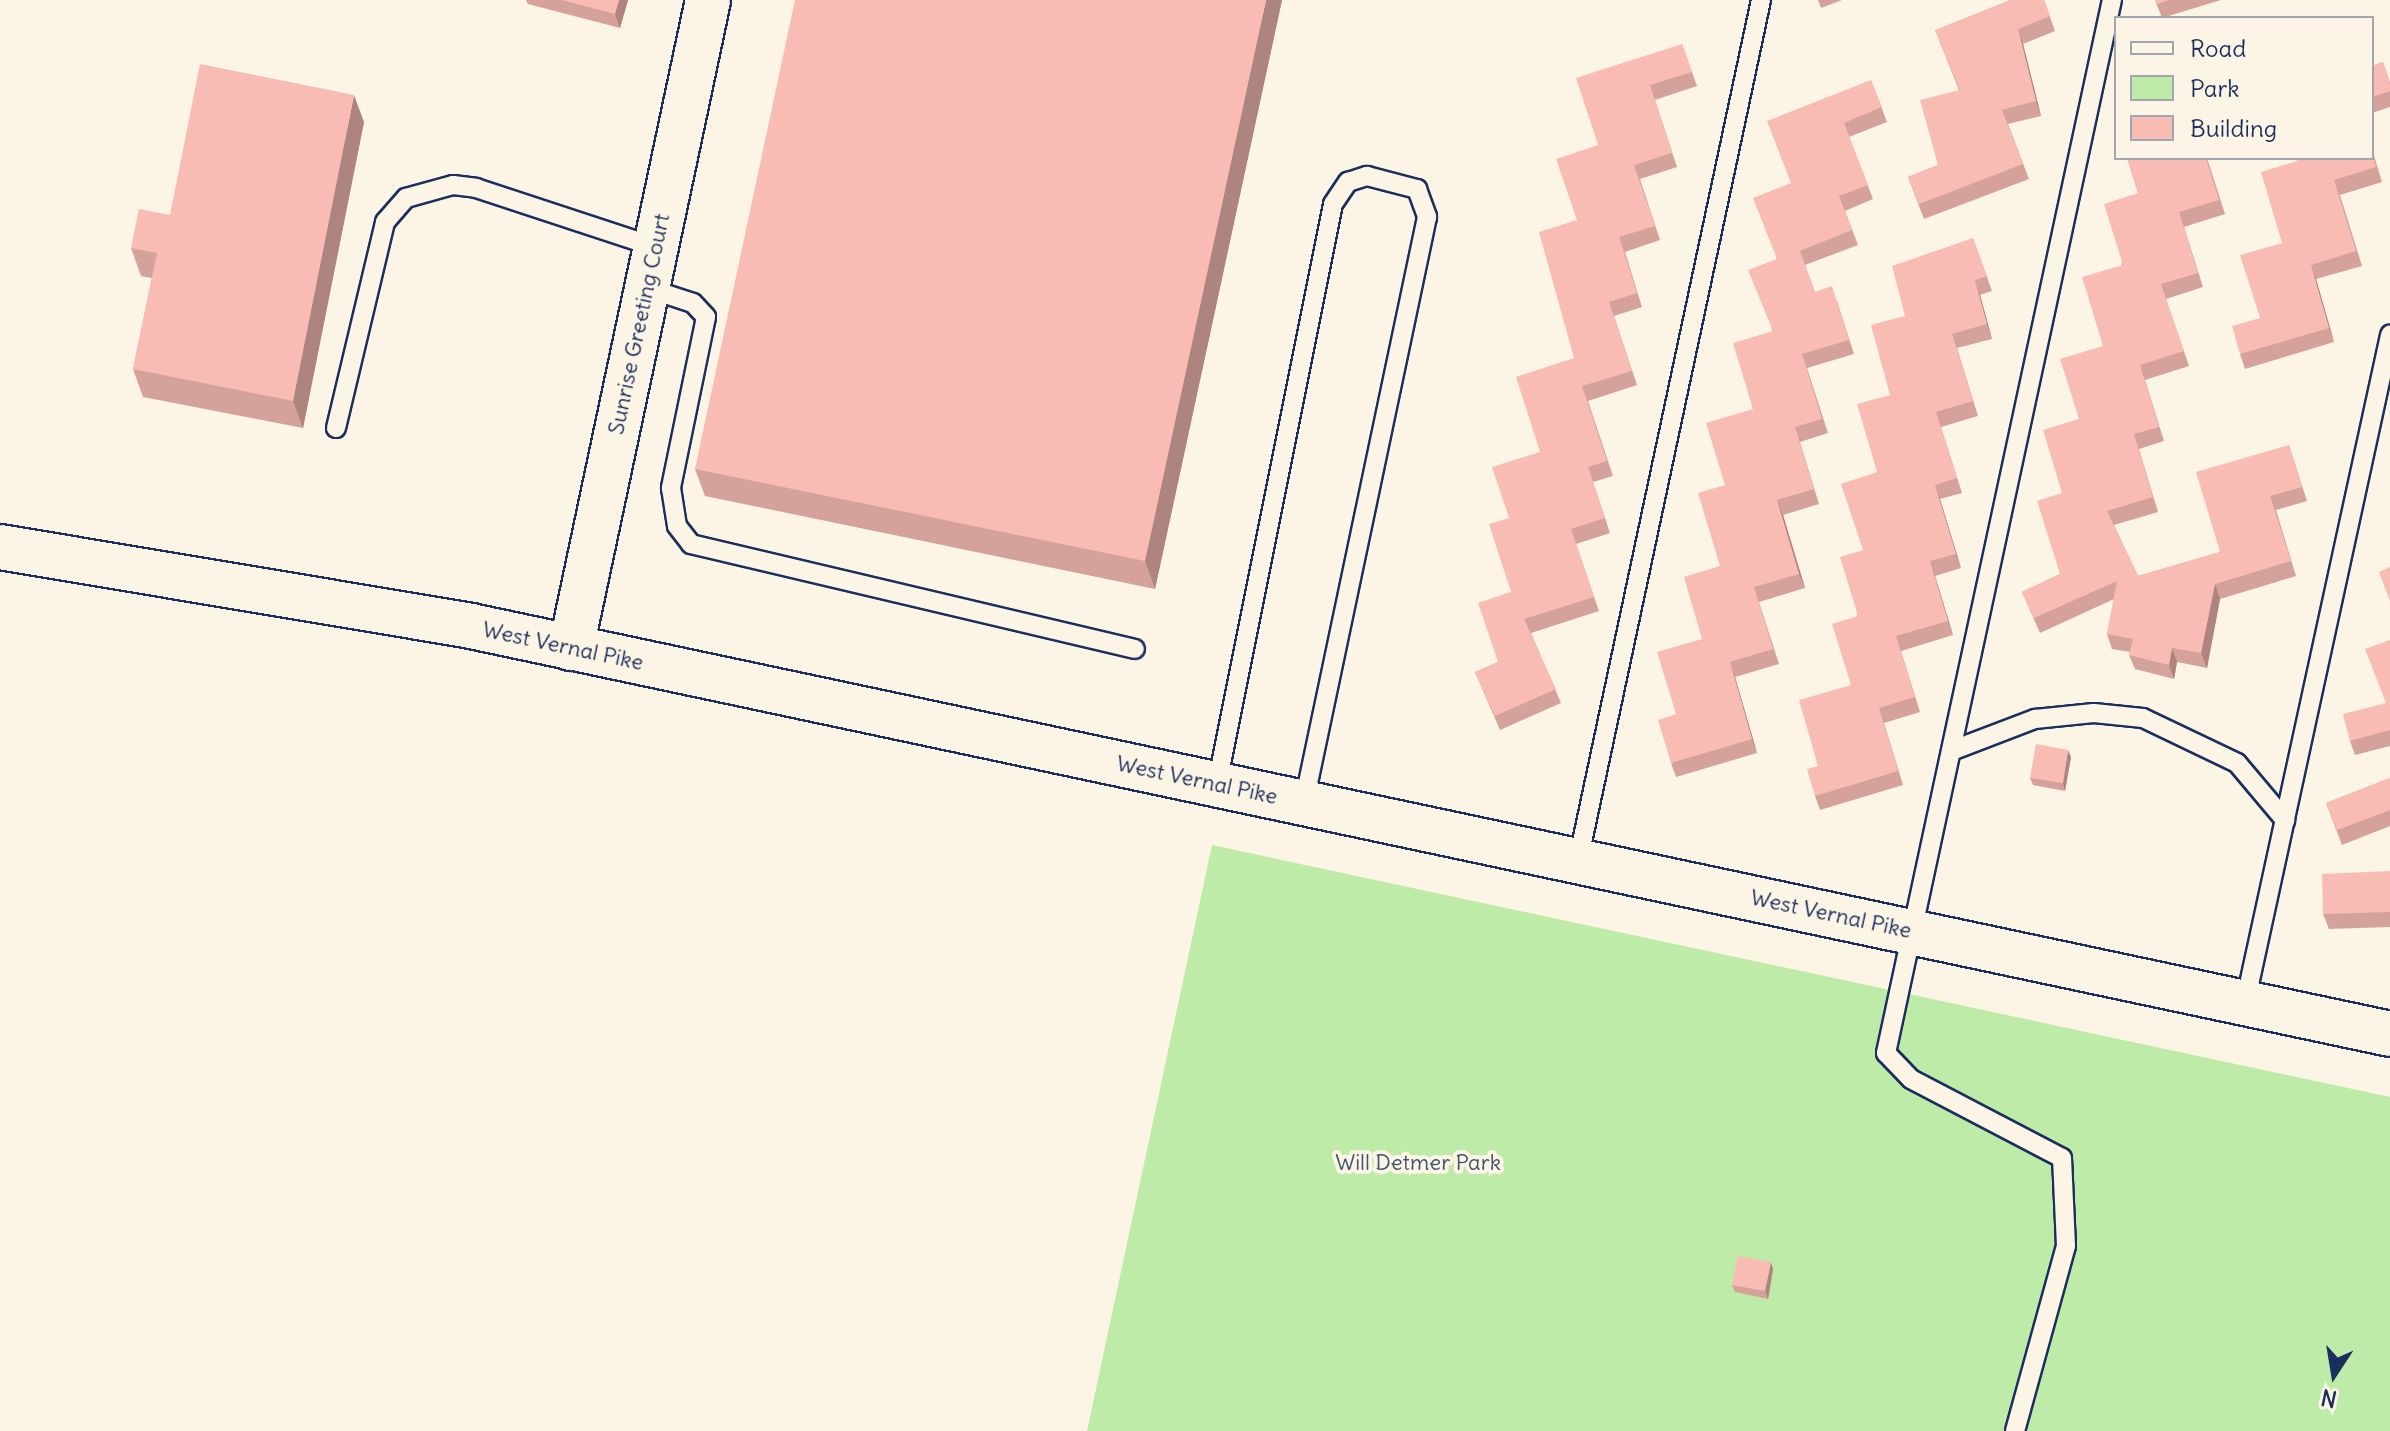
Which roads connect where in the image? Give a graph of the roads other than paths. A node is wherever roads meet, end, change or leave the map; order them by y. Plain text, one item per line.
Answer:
1 (708, 0) edge
2 (1761, 0) edge
3 (2112, 0) edge
4 (651, 267) junction
5 (2390, 335) edge
6 (336, 428) dead end
7 (0, 547) edge
8 (571, 648) junction
9 (1135, 649) dead end
10 (1951, 751) junction
11 (1217, 784) junction
12 (1304, 802) junction
13 (2285, 820) junction
14 (1578, 861) junction
15 (1912, 932) junction
16 (2245, 1003) junction
17 (2390, 1034) edge
18 (2015, 1431) edge

1 - 4 main road, Sunrise Greeting Court
2 - 14 lane
3 - 10 lane
4 - 6 lane
4 - 8 main road, Sunrise Greeting Court
4 - 9 lane
5 - 13 lane
7 - 8 main road, West Vernal Pike
8 - 11 main road, West Vernal Pike
10 - 13 lane
10 - 15 lane
11 - 12 main road, West Vernal Pike
11 - 12 lane
12 - 14 main road, West Vernal Pike
13 - 16 lane
14 - 15 main road, West Vernal Pike
15 - 16 main road, West Vernal Pike
15 - 18 lane
16 - 17 main road, West Vernal Pike

